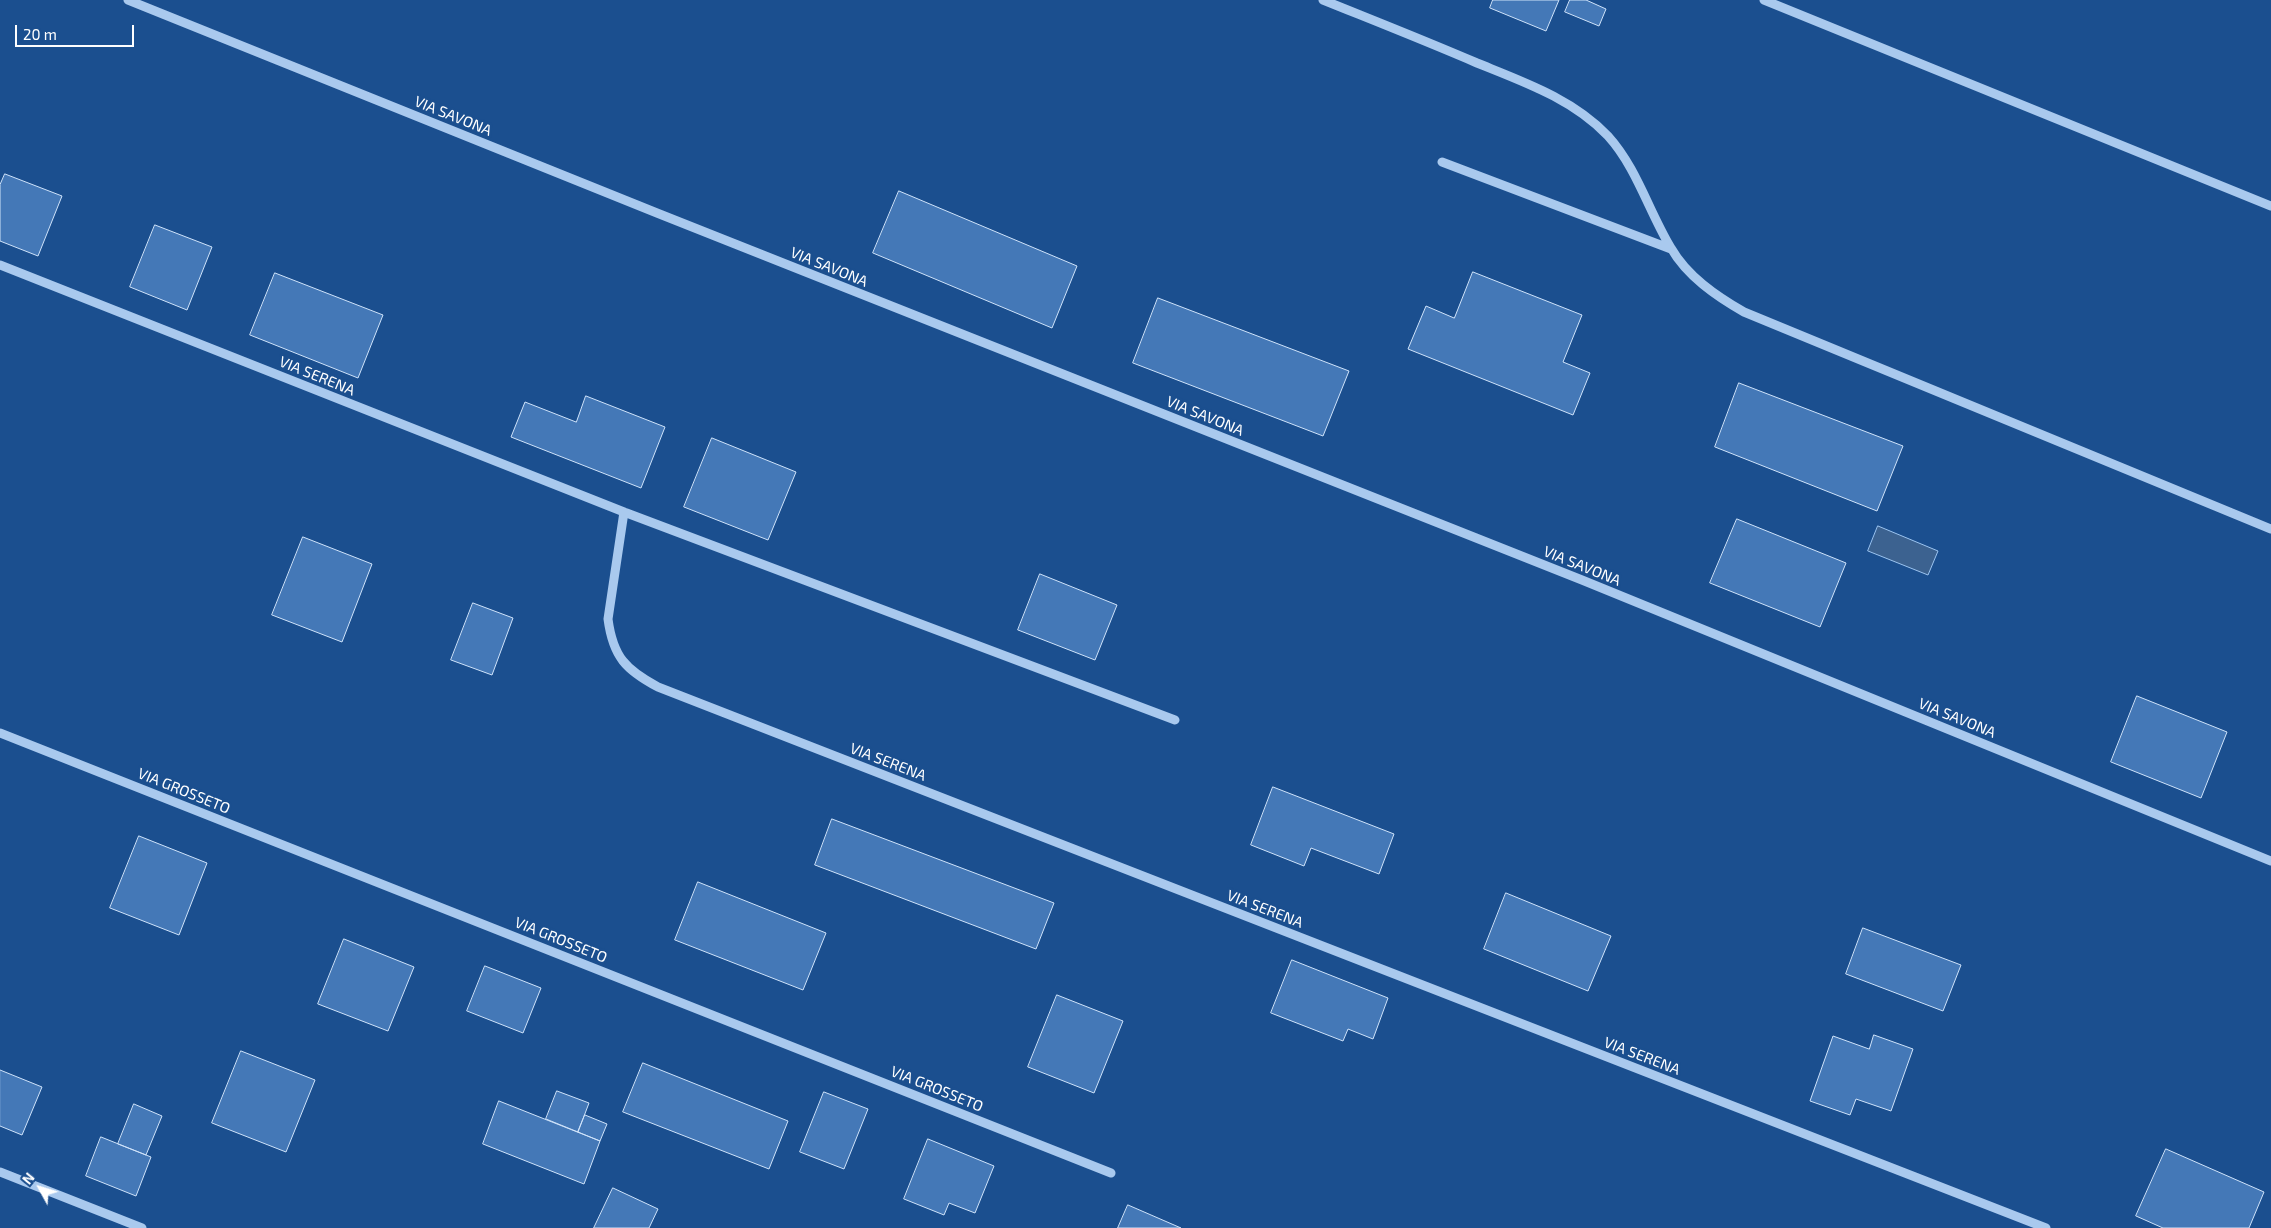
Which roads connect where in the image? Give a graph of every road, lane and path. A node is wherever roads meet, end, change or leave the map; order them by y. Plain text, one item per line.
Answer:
1 (128, 0) edge
2 (1323, 0) edge
3 (1764, 0) edge
4 (1442, 162) dead end
5 (2271, 206) edge
6 (1671, 249) junction
7 (0, 265) edge
8 (624, 512) junction
9 (2271, 529) edge
10 (1175, 720) dead end
11 (0, 733) edge
12 (2271, 861) edge
13 (0, 1172) edge
14 (1111, 1173) dead end
15 (142, 1228) edge
16 (2046, 1228) edge

1 - 12 street, VIA SAVONA
2 - 6 street
3 - 5 street
4 - 6 street
6 - 9 street
7 - 8 street, VIA SERENA
8 - 10 street, VIA SERENA
8 - 16 street, VIA SERENA
11 - 14 street, VIA GROSSETO
13 - 15 street

